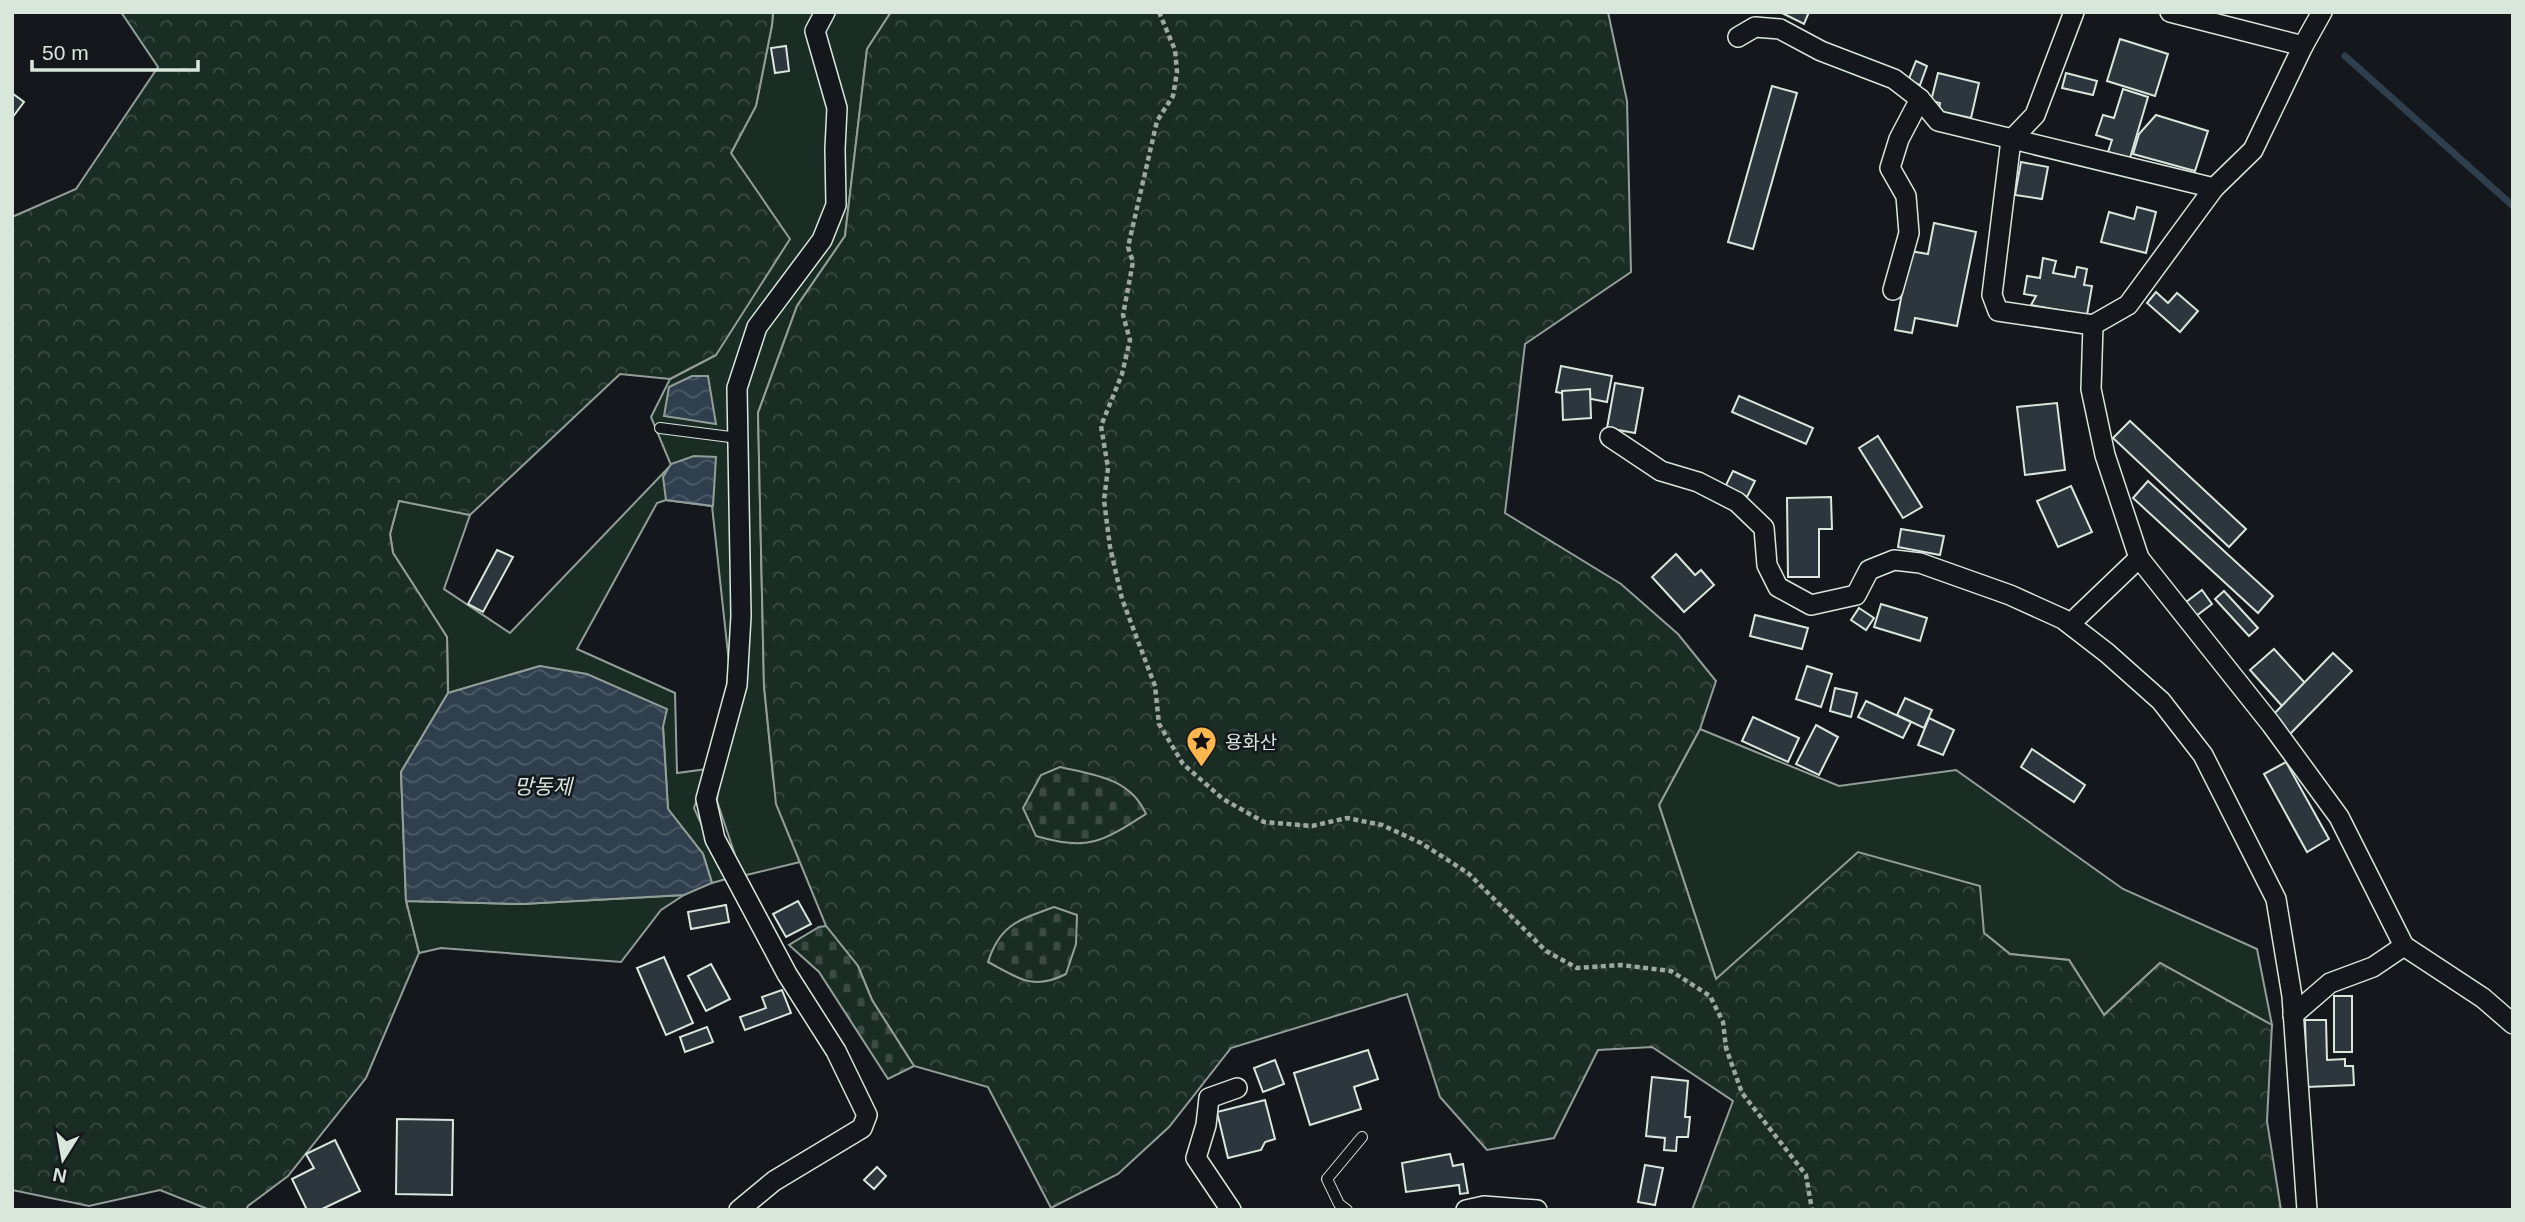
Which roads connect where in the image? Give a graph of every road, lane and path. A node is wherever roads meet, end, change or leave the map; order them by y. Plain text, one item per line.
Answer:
1 (825, 12) edge
2 (1159, 12) edge
3 (2074, 12) edge
4 (2170, 12) edge
5 (2322, 12) edge
6 (1738, 37) dead end
7 (2303, 46) junction
8 (1920, 99) junction
9 (2011, 140) junction
10 (2214, 188) junction
11 (1893, 290) dead end
12 (2093, 326) junction
13 (660, 428) dead end
14 (1610, 437) dead end
15 (738, 438) junction
16 (2139, 558) junction
17 (2070, 624) junction
18 (2404, 946) junction
19 (2292, 1015) junction
20 (2513, 1024) edge
21 (1237, 1088) dead end
22 (1362, 1137) dead end
23 (739, 1210) edge
24 (1231, 1210) edge
25 (1347, 1210) edge
26 (1466, 1210) edge
27 (1537, 1210) edge
28 (1812, 1210) edge
29 (2307, 1210) edge

1 - 15 street
2 - 28 path
3 - 9 street
4 - 7 street
5 - 7 street
6 - 8 street
7 - 10 street
8 - 9 street
8 - 11 street
9 - 10 street
9 - 12 street
10 - 12 street
12 - 16 street
13 - 15 lane
14 - 17 street
15 - 23 street
16 - 17 street
16 - 18 street
17 - 19 street
18 - 19 street
18 - 20 street
19 - 29 street
21 - 24 street
22 - 25 lane
26 - 27 street

